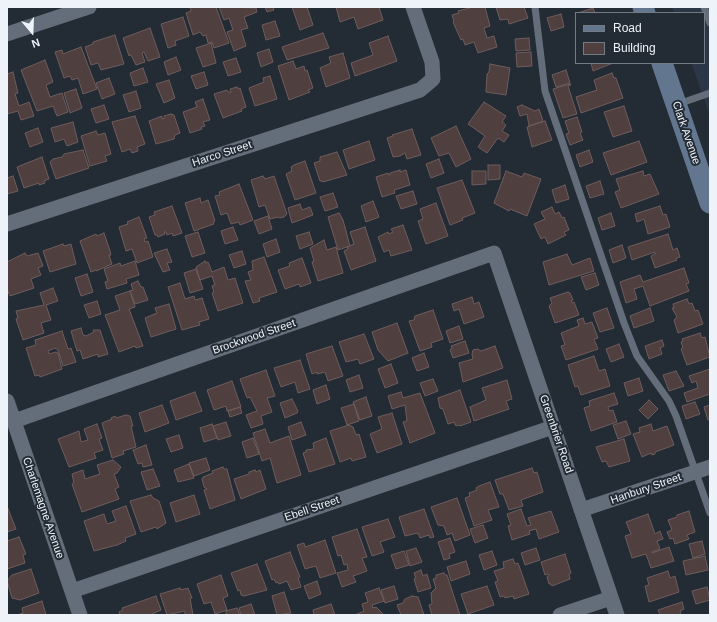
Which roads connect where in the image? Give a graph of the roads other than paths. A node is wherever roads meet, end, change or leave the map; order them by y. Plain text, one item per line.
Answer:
1 (89, 7) edge
2 (413, 7) edge
3 (535, 7) edge
4 (704, 7) edge
5 (710, 23) edge
6 (7, 34) edge
7 (662, 64) edge
8 (710, 93) edge
9 (676, 104) junction
10 (710, 203) edge
11 (7, 224) edge
12 (494, 253) joint
13 (7, 401) edge
14 (14, 421) junction
15 (553, 427) junction
16 (703, 469) edge
17 (581, 510) junction
18 (710, 513) edge
19 (72, 591) junction
20 (611, 598) junction
21 (80, 615) edge
22 (560, 615) edge
23 (617, 615) edge

1 - 6 street
2 - 11 street, Harco Street
3 - 16 lane
4 - 5 lane
7 - 9 main road, Clark Avenue
8 - 9 lane
9 - 10 main road, Clark Avenue
12 - 14 street, Brockwood Street
12 - 15 street, Greenbrier Road
13 - 14 street, Charlemagne Avenue
14 - 19 street, Charlemagne Avenue
15 - 17 street, Greenbrier Road
15 - 19 street, Ebell Street
16 - 17 street, Hanbury Street
16 - 18 lane
17 - 20 street, Greenbrier Road
19 - 21 street, Charlemagne Avenue
20 - 22 street
20 - 23 street, Greenbrier Road

